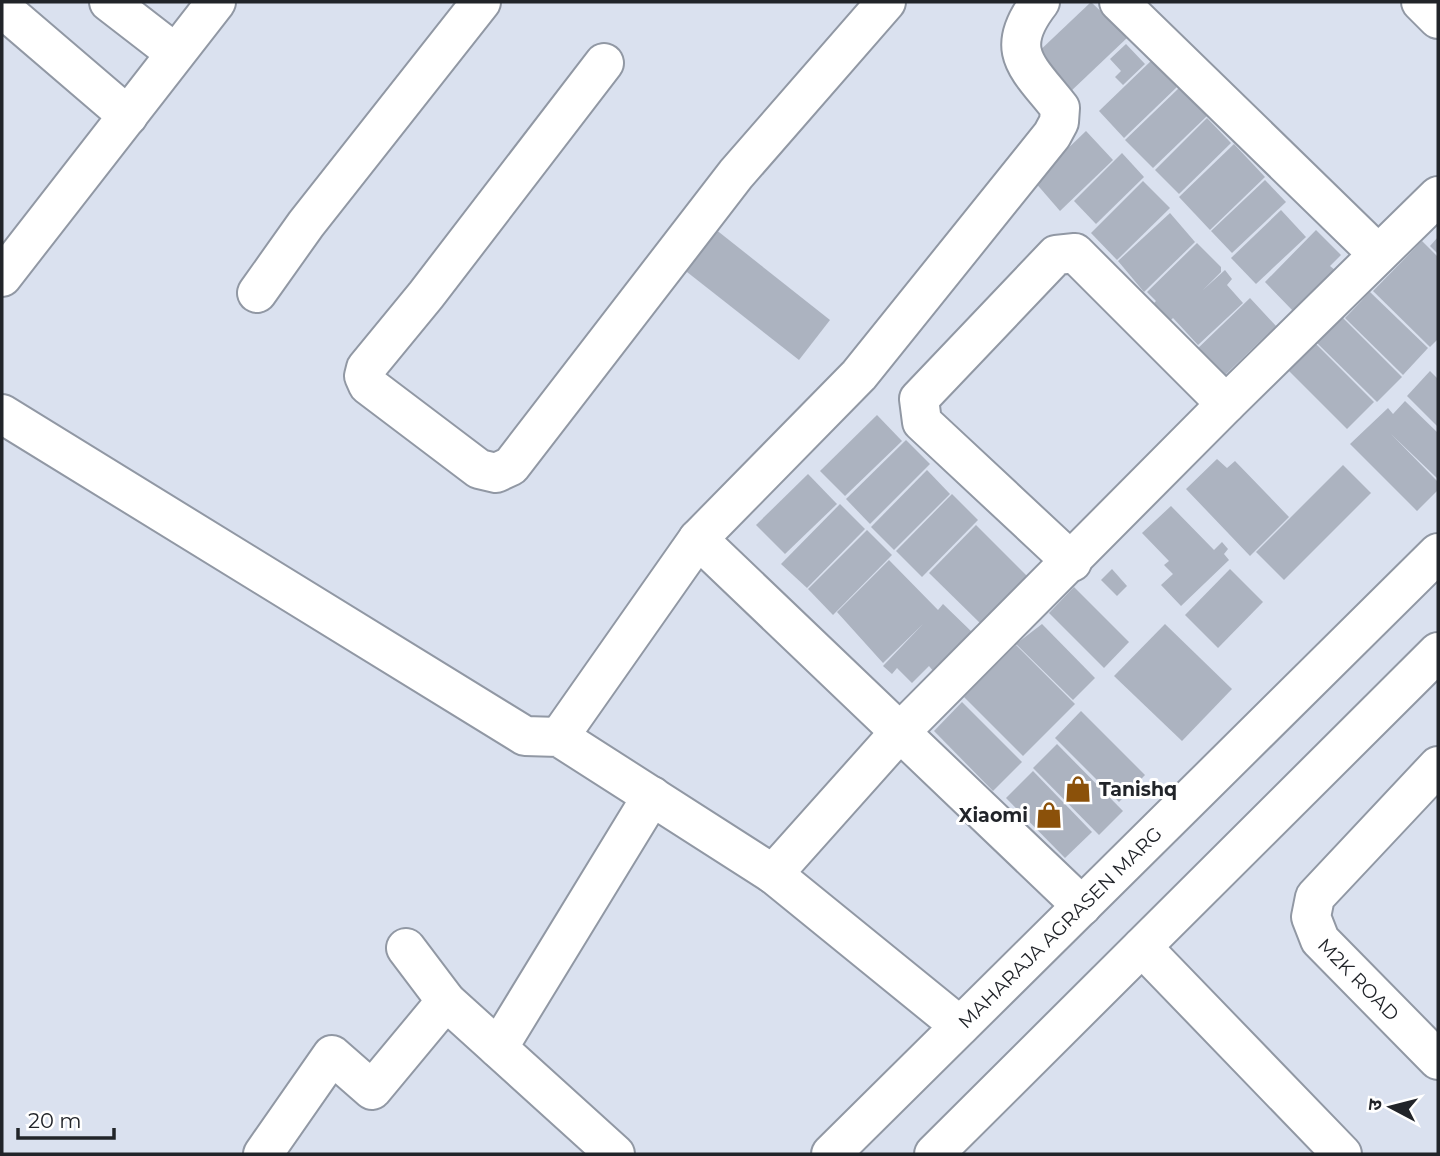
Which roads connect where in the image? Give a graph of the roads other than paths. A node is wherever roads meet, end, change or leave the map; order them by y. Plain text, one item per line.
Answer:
1 (109, 2) edge
2 (216, 2) edge
3 (481, 2) edge
4 (886, 2) edge
5 (1040, 2) edge
6 (1119, 2) edge
7 (1421, 2) edge
8 (2, 8) edge
9 (1438, 19) edge
10 (175, 53) junction
11 (604, 63) dead end
12 (128, 116) junction
13 (1438, 196) edge
14 (1378, 254) junction
15 (2, 277) edge
16 (257, 293) dead end
17 (1226, 404) junction
18 (2, 414) edge
19 (698, 539) junction
20 (1438, 553) edge
21 (1072, 562) junction
22 (1438, 652) edge
23 (899, 733) junction
24 (559, 737) junction
25 (1438, 766) edge
26 (652, 796) junction
27 (773, 874) junction
28 (1082, 906) junction
29 (1142, 947) junction
30 (406, 948) dead end
31 (446, 1001) junction
32 (960, 1026) junction
33 (498, 1048) junction
34 (1438, 1060) edge
35 (263, 1154) edge
36 (615, 1154) edge
37 (831, 1154) edge
38 (934, 1154) edge
39 (1342, 1154) edge

1 - 10 street
2 - 10 street
3 - 16 street
4 - 11 street
5 - 19 street
6 - 14 street
7 - 9 street
8 - 12 street
10 - 12 street
12 - 15 street
13 - 14 street
14 - 17 street
17 - 21 street
17 - 21 street
18 - 24 street
19 - 23 street
19 - 24 street
20 - 28 street, MAHARAJA AGRASEN MARG
21 - 23 street
22 - 29 street
23 - 27 street
23 - 28 street
24 - 26 street
25 - 34 street, M2K ROAD
26 - 27 street
26 - 33 street
27 - 32 street
28 - 32 street, MAHARAJA AGRASEN MARG
29 - 38 street
29 - 39 street
30 - 31 street
31 - 33 street
31 - 35 street
32 - 37 street, MAHARAJA AGRASEN MARG
33 - 36 street

